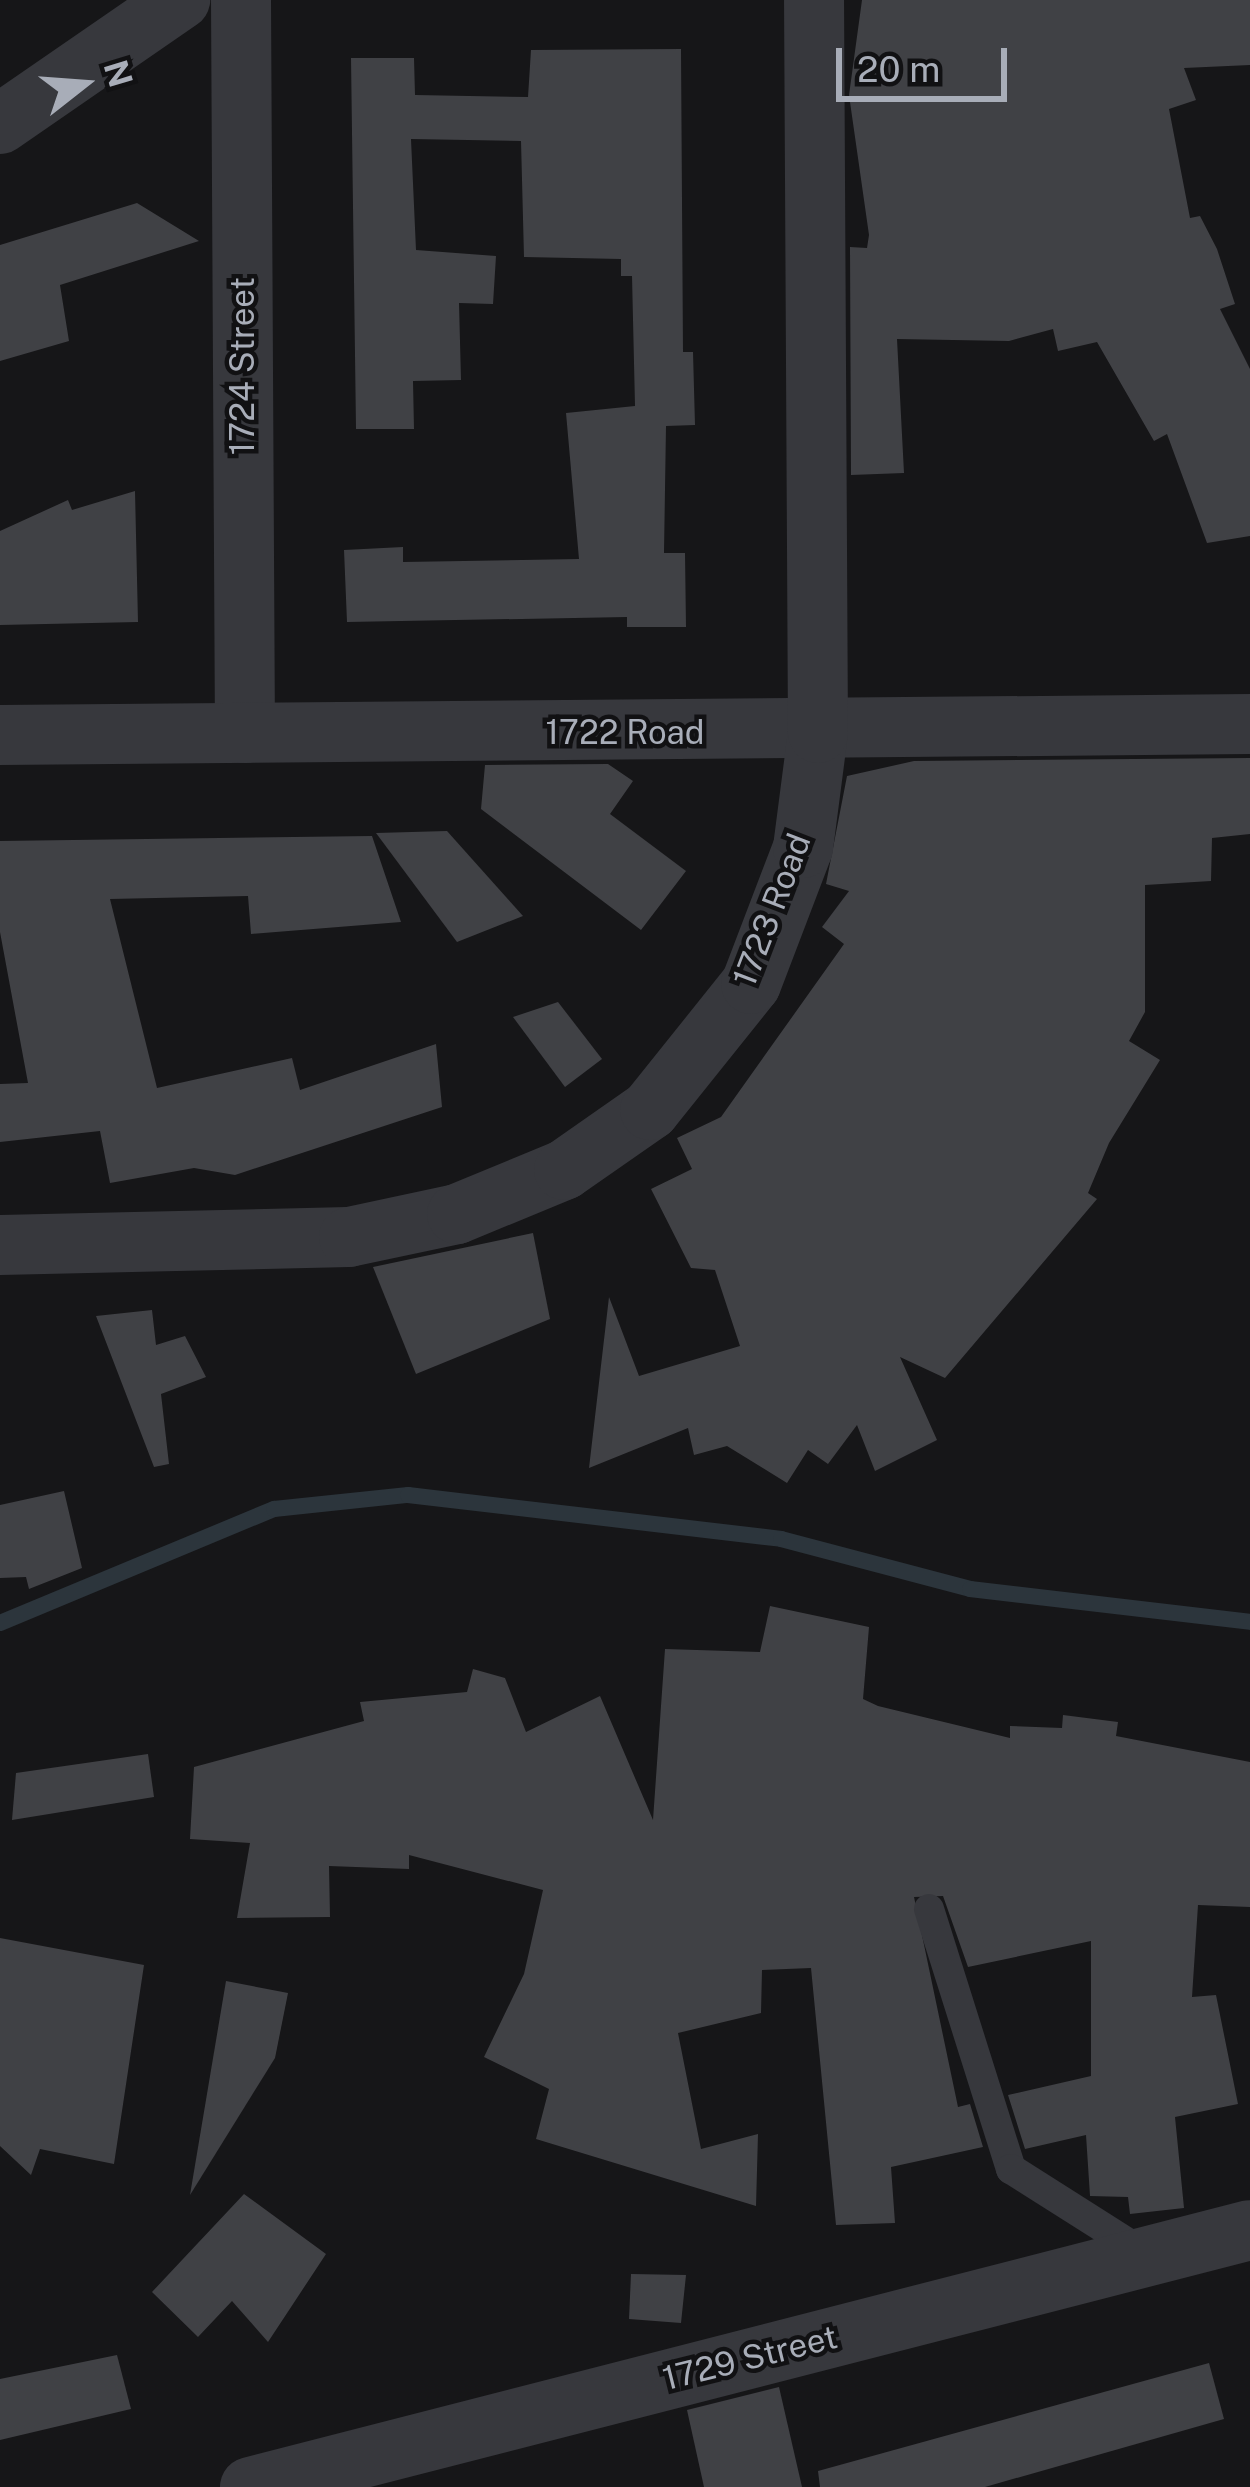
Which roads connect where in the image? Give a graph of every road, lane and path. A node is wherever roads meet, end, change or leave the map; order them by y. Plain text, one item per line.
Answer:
1 (180, 0) edge
2 (241, 0) edge
3 (814, 0) edge
4 (0, 124) edge
5 (1250, 724) edge
6 (245, 733) junction
7 (818, 733) junction
8 (0, 735) edge
9 (0, 1245) edge
10 (929, 1909) dead end
11 (1250, 2230) edge
12 (1148, 2256) junction
13 (250, 2487) edge

1 - 4 street
2 - 6 street, 1724 Street
3 - 7 street, 1723 Road
5 - 7 street, 1722 Road
6 - 7 street, 1722 Road
6 - 8 street, 1722 Road
7 - 9 street, 1723 Road
10 - 12 lane
11 - 12 street, 1729 Street
12 - 13 street, 1729 Street

